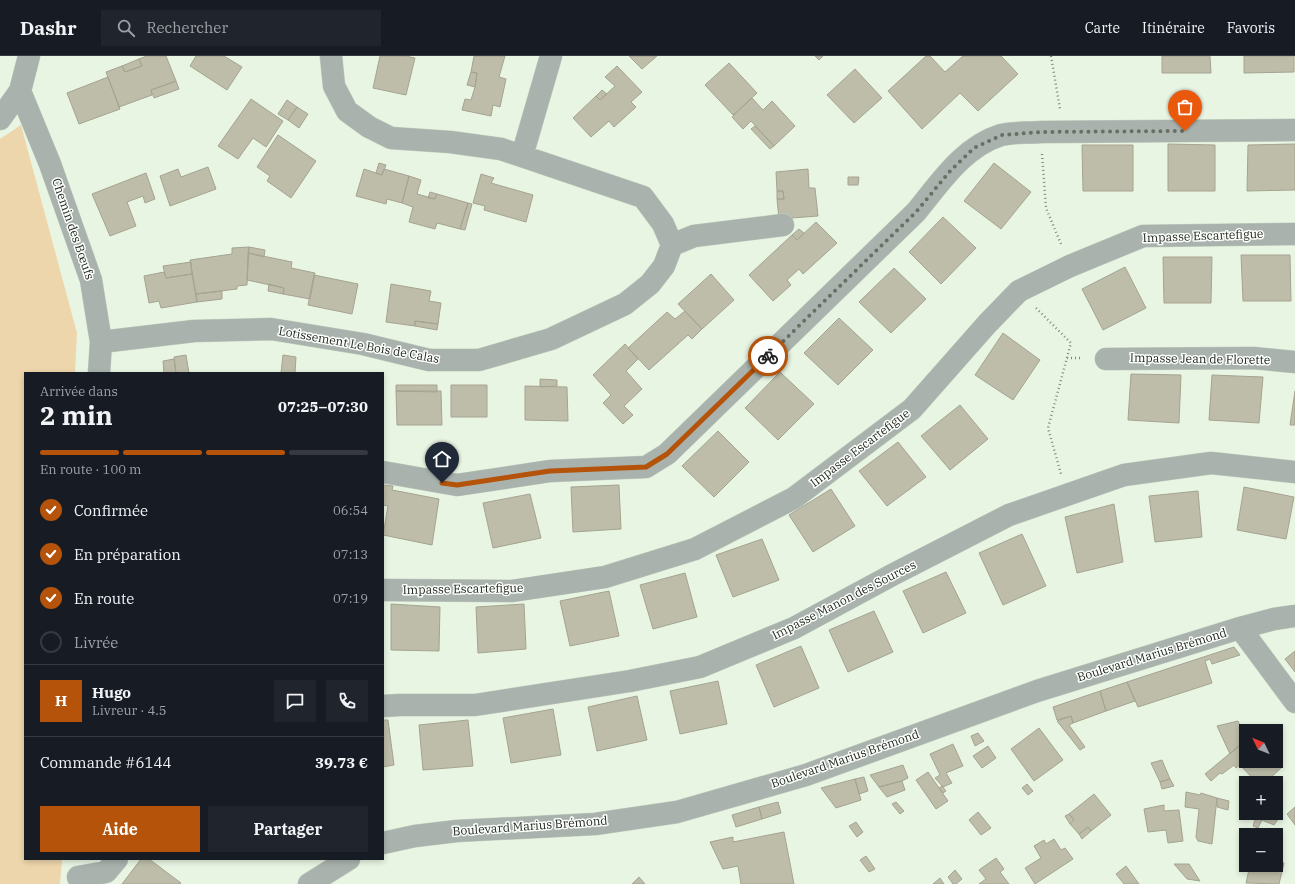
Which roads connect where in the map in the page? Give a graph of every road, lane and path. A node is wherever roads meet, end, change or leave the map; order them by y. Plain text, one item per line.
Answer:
1 (29, 56) edge
2 (331, 56) edge
3 (550, 56) edge
4 (1051, 56) edge
5 (20, 91) junction
6 (0, 119) edge
7 (1295, 130) edge
8 (1060, 132) junction
9 (522, 156) junction
10 (1043, 177) dead end
11 (783, 226) dead end
12 (1295, 234) edge
13 (672, 245) junction
14 (1070, 266) junction
15 (1019, 291) junction
16 (101, 342) junction
17 (1106, 358) dead end
18 (1295, 362) edge
19 (99, 372) edge
20 (384, 472) edge
21 (1295, 472) edge
22 (1067, 495) junction
23 (384, 590) edge
24 (1295, 616) edge
25 (1240, 628) junction
26 (1295, 702) edge
27 (384, 706) edge
28 (384, 843) edge
29 (116, 860) edge
30 (347, 860) edge
31 (78, 877) dead end
32 (309, 884) edge

1 - 5 street
2 - 9 street
3 - 9 street
4 - 8 path
5 - 6 street
5 - 16 street, Chemin des Bœufs
7 - 8 street
8 - 20 street
9 - 13 street
10 - 14 path
11 - 13 street
12 - 14 street, Impasse Escartefigue
13 - 16 street, Lotissement Le Bois de Calas
14 - 15 street, Impasse Escartefigue
15 - 22 path
15 - 23 street, Impasse Escartefigue
16 - 19 street, Chemin des Bœufs
17 - 18 street, Impasse Jean de Florette
21 - 22 street, Impasse Manon des Sources
22 - 27 street, Impasse Manon des Sources
24 - 25 street, Boulevard Marius Brémond
25 - 26 street
25 - 28 street, Boulevard Marius Brémond
29 - 31 street
30 - 32 street

